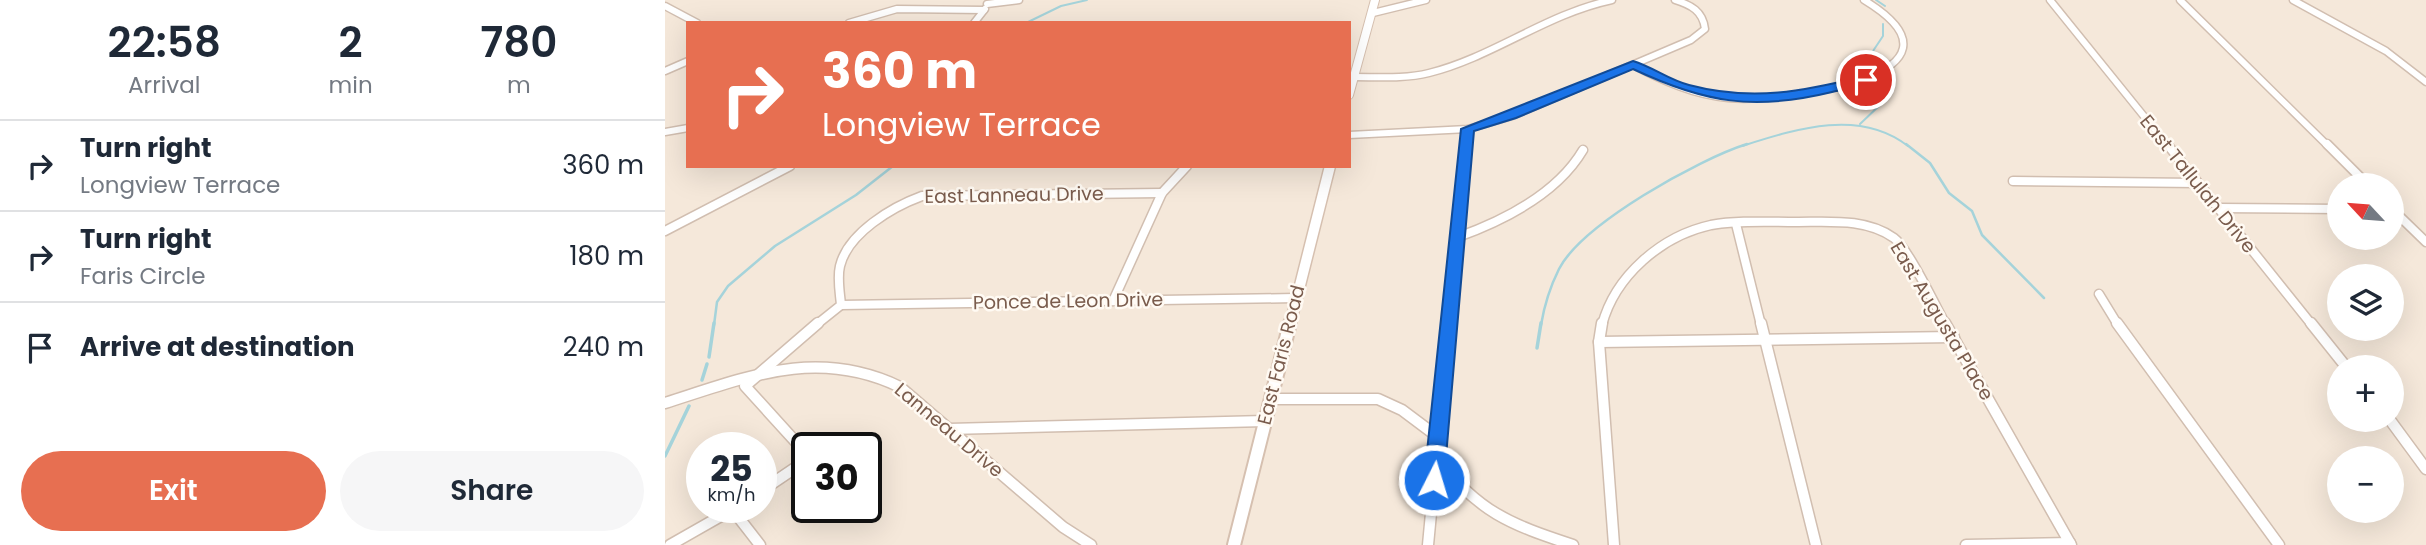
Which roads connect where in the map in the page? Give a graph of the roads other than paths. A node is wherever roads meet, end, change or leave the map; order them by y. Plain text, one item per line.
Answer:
1 (881, 0) edge
2 (1019, 0) edge
3 (1375, 0) edge
4 (1426, 0) edge
5 (1612, 0) edge
6 (1675, 0) edge
7 (1864, 0) edge
8 (2050, 0) edge
9 (2180, 0) edge
10 (2293, 0) edge
11 (987, 5) edge
12 (665, 6) edge
13 (876, 12) junction
14 (1373, 13) junction
15 (693, 21) edge
16 (854, 21) edge
17 (975, 21) edge
18 (686, 62) edge
19 (1633, 65) junction
20 (665, 71) edge
21 (1354, 77) junction
22 (2426, 82) edge
23 (1351, 88) edge
24 (686, 128) edge
25 (1468, 129) junction
26 (665, 132) edge
27 (1351, 135) edge
28 (1583, 150) dead end
29 (786, 168) edge
30 (1185, 168) edge
31 (1329, 168) edge
32 (2356, 173) edge
33 (2013, 181) dead end
34 (2198, 183) junction
35 (1162, 193) junction
36 (2218, 208) junction
37 (2327, 209) edge
38 (2405, 222) edge
39 (1736, 224) junction
40 (665, 231) edge
41 (1458, 237) junction
42 (2426, 242) edge
43 (2099, 294) dead end
44 (1295, 298) junction
45 (1113, 300) junction
46 (841, 305) junction
47 (1954, 337) junction
48 (1766, 341) junction
49 (1599, 342) junction
50 (2337, 355) edge
51 (750, 378) junction
52 (1270, 399) junction
53 (665, 402) edge
54 (1265, 421) junction
55 (949, 429) junction
56 (2399, 432) edge
57 (1438, 437) junction
58 (1436, 458) junction
59 (2426, 469) edge
60 (777, 480) edge
61 (708, 523) edge
62 (745, 523) edge
63 (2070, 544) edge
64 (670, 545) edge
65 (760, 545) edge
66 (1091, 545) edge
67 (1234, 545) edge
68 (1429, 545) edge
69 (1573, 545) edge
70 (1614, 545) edge
71 (1816, 545) edge
72 (1966, 545) edge
73 (2279, 545) edge

1 - 13 street
2 - 11 street
3 - 14 main road
4 - 14 street
5 - 21 street
6 - 19 street
7 - 19 street
8 - 34 street, East Tallulah Drive
9 - 32 street
10 - 22 street
11 - 13 street
11 - 17 street
12 - 15 street
13 - 16 street
14 - 21 main road
18 - 20 street
19 - 25 street
21 - 23 main road
24 - 26 street
25 - 27 street
25 - 41 street
28 - 41 street
29 - 40 street
30 - 35 street
31 - 44 main road, East Faris Road
33 - 34 street
34 - 36 street, East Tallulah Drive
35 - 45 street
35 - 46 street, East Lanneau Drive
36 - 37 street
36 - 50 street, East Tallulah Drive
38 - 42 street
39 - 47 street, East Augusta Place
39 - 48 street
39 - 49 street, East Augusta Place
41 - 57 street
43 - 73 street
44 - 45 street, Ponce de Leon Drive
44 - 52 main road, East Faris Road
45 - 46 street, Ponce de Leon Drive
46 - 51 street
47 - 48 street
47 - 63 street, East Augusta Place
48 - 49 street
48 - 71 street
49 - 70 street, East Augusta Place
51 - 53 street, Lanneau Drive
51 - 55 street, Lanneau Drive
51 - 60 street
52 - 54 main road, East Faris Road
52 - 57 street
54 - 55 street
54 - 67 main road, East Faris Road
55 - 66 street, Lanneau Drive
56 - 59 street
57 - 58 street
58 - 68 street
58 - 69 street
61 - 64 street
62 - 65 street
63 - 72 street

